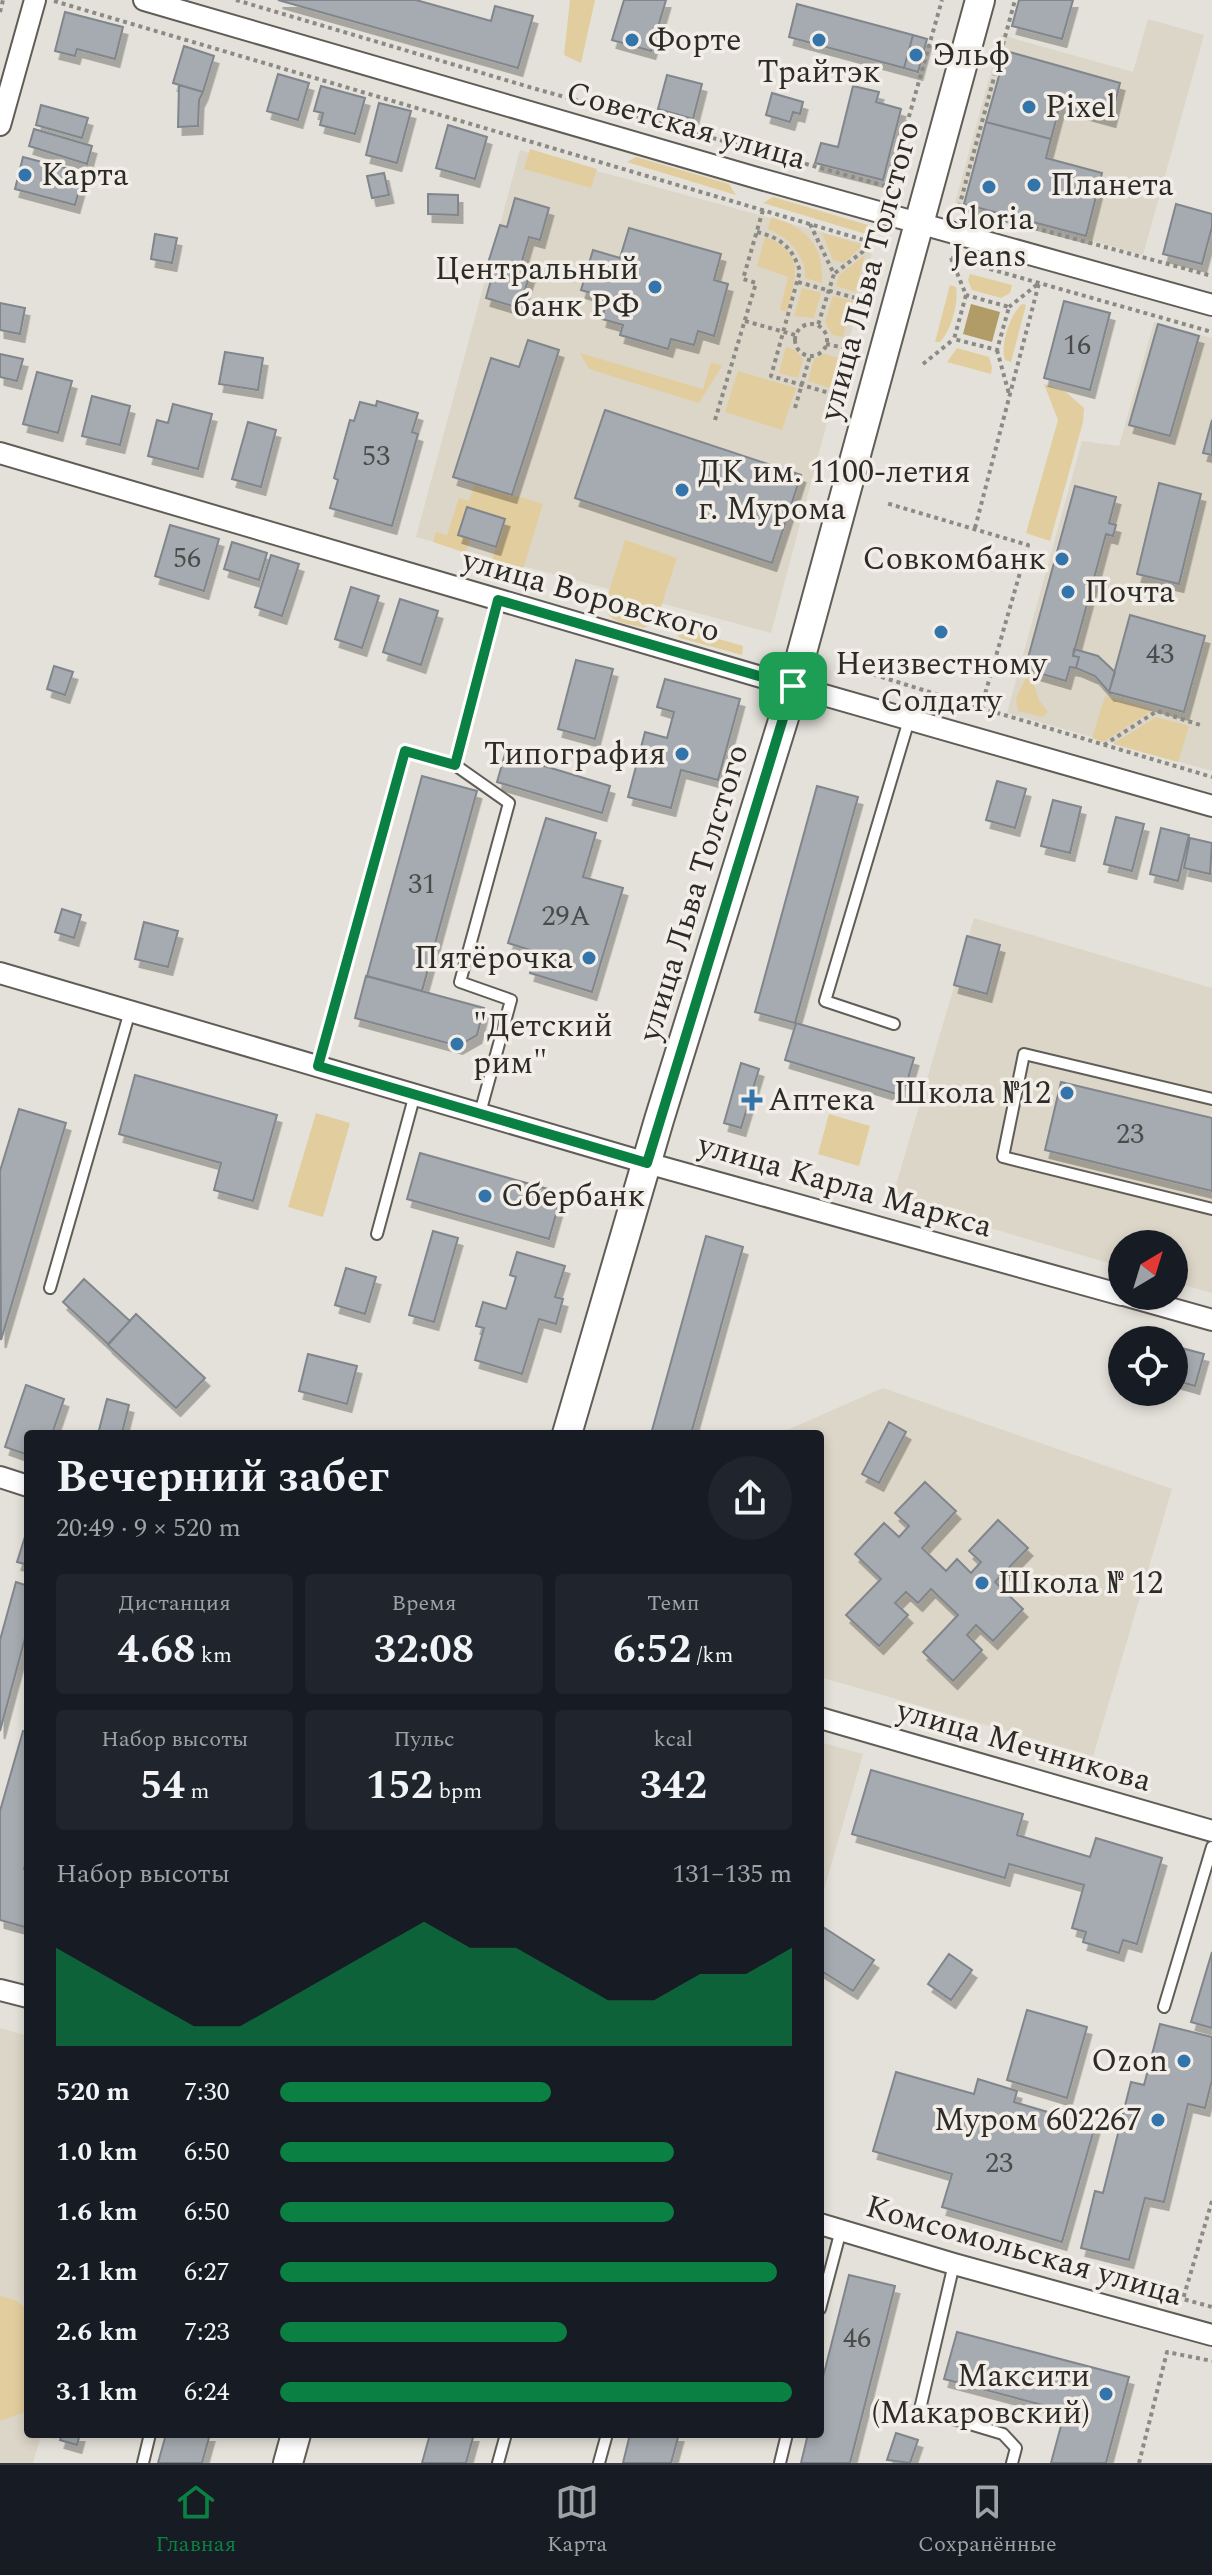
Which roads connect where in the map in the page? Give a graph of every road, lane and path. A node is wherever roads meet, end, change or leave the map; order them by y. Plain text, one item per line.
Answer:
1 (3, 0) edge
2 (35, 0) edge
3 (52, 0) edge
4 (144, 0) edge
5 (236, 0) edge
6 (942, 0) edge
7 (980, 0) edge
8 (1015, 0) edge
9 (0, 12) edge
10 (0, 125) edge
11 (763, 209) junction
12 (809, 222) junction
13 (919, 222) junction
14 (757, 232) junction
15 (834, 274) junction
16 (1212, 276) edge
17 (798, 282) junction
18 (1039, 283) junction
19 (829, 291) junction
20 (966, 295) junction
21 (859, 299) dead end
22 (1212, 305) edge
23 (1009, 307) junction
24 (745, 321) junction
25 (818, 325) junction
26 (784, 332) junction
27 (1212, 332) edge
28 (795, 335) junction
29 (954, 339) junction
30 (826, 344) junction
31 (845, 348) dead end
32 (997, 350) junction
33 (810, 356) junction
34 (923, 364) dead end
35 (801, 385) junction
36 (833, 394) dead end
37 (1010, 395) junction
38 (795, 408) dead end
39 (715, 420) dead end
40 (0, 453) edge
41 (886, 503) dead end
42 (975, 528) junction
43 (498, 600) junction
44 (843, 665) dead end
45 (793, 686) junction
46 (981, 708) junction
47 (909, 720) junction
48 (1200, 725) dead end
49 (1104, 745) junction
50 (455, 765) junction
51 (1212, 777) edge
52 (1212, 806) edge
53 (0, 973) edge
54 (130, 1011) junction
55 (894, 1024) dead end
56 (318, 1066) junction
57 (415, 1094) junction
58 (1212, 1099) edge
59 (480, 1113) junction
60 (647, 1163) junction
61 (1212, 1209) edge
62 (377, 1234) dead end
63 (50, 1288) dead end
64 (1108, 1291) edge
65 (1177, 1310) edge
66 (1212, 1320) edge
67 (568, 1430) edge
68 (0, 1477) edge
69 (24, 1485) edge
70 (824, 1719) edge
71 (1212, 1831) edge
72 (1212, 1847) edge
73 (0, 1990) edge
74 (24, 1996) edge
75 (1164, 2007) dead end
76 (1212, 2201) edge
77 (824, 2225) edge
78 (841, 2230) junction
79 (954, 2264) junction
80 (824, 2294) edge
81 (1212, 2307) edge
82 (1212, 2335) edge
83 (1212, 2361) edge
84 (149, 2438) edge
85 (295, 2438) edge
86 (505, 2438) edge
87 (606, 2438) edge
88 (786, 2438) edge
89 (143, 2463) edge
90 (288, 2463) edge
91 (498, 2463) edge
92 (599, 2463) edge
93 (780, 2463) edge
94 (1012, 2463) edge
95 (1139, 2463) edge

1 - 9 path
2 - 10 street
3 - 11 path
4 - 13 street, Советская улица
5 - 6 path
7 - 13 street, улица Льва Толстого
8 - 16 path
11 - 12 path
11 - 14 path
12 - 15 path
12 - 15 path
13 - 22 street, Советская улица
13 - 45 street, улица Льва Толстого
14 - 17 path
14 - 24 path
15 - 19 path
17 - 19 path
17 - 26 path
18 - 20 path
18 - 23 path
18 - 27 path
18 - 37 path
19 - 21 path
19 - 25 path
20 - 23 path
20 - 29 path
23 - 32 path
24 - 26 path
24 - 39 path
25 - 28 path
25 - 30 path
26 - 28 path
26 - 35 path
28 - 33 path
29 - 32 path
29 - 34 path
30 - 31 path
30 - 33 path
32 - 37 path
33 - 35 path
35 - 36 path
35 - 38 path
37 - 42 path
40 - 43 street, улица Воровского
41 - 42 path
42 - 46 path
43 - 45 street, улица Воровского
43 - 50 lane
44 - 46 path
45 - 47 street, улица Воровского
45 - 60 street, улица Льва Толстого
46 - 49 path
47 - 52 street, улица Воровского
47 - 55 lane
48 - 49 path
49 - 51 path
50 - 56 lane
50 - 59 lane
53 - 54 street, улица Карла Маркса
54 - 56 street, улица Карла Маркса
54 - 63 lane
56 - 57 street, улица Карла Маркса
57 - 59 street, улица Карла Маркса
57 - 62 lane
58 - 61 lane
59 - 60 street, улица Карла Маркса
60 - 64 street, улица Карла Маркса
60 - 67 street, улица Льва Толстого
65 - 66 street, улица Карла Маркса
68 - 69 street
70 - 71 street, улица Мечникова
72 - 75 lane
73 - 74 street
76 - 81 path
77 - 78 street, Комсомольская улица
78 - 79 street, Комсомольская улица
78 - 80 lane
79 - 82 street, Комсомольская улица
79 - 94 lane
83 - 95 path
84 - 89 lane
85 - 90 street
86 - 91 lane
87 - 92 lane
88 - 93 lane

